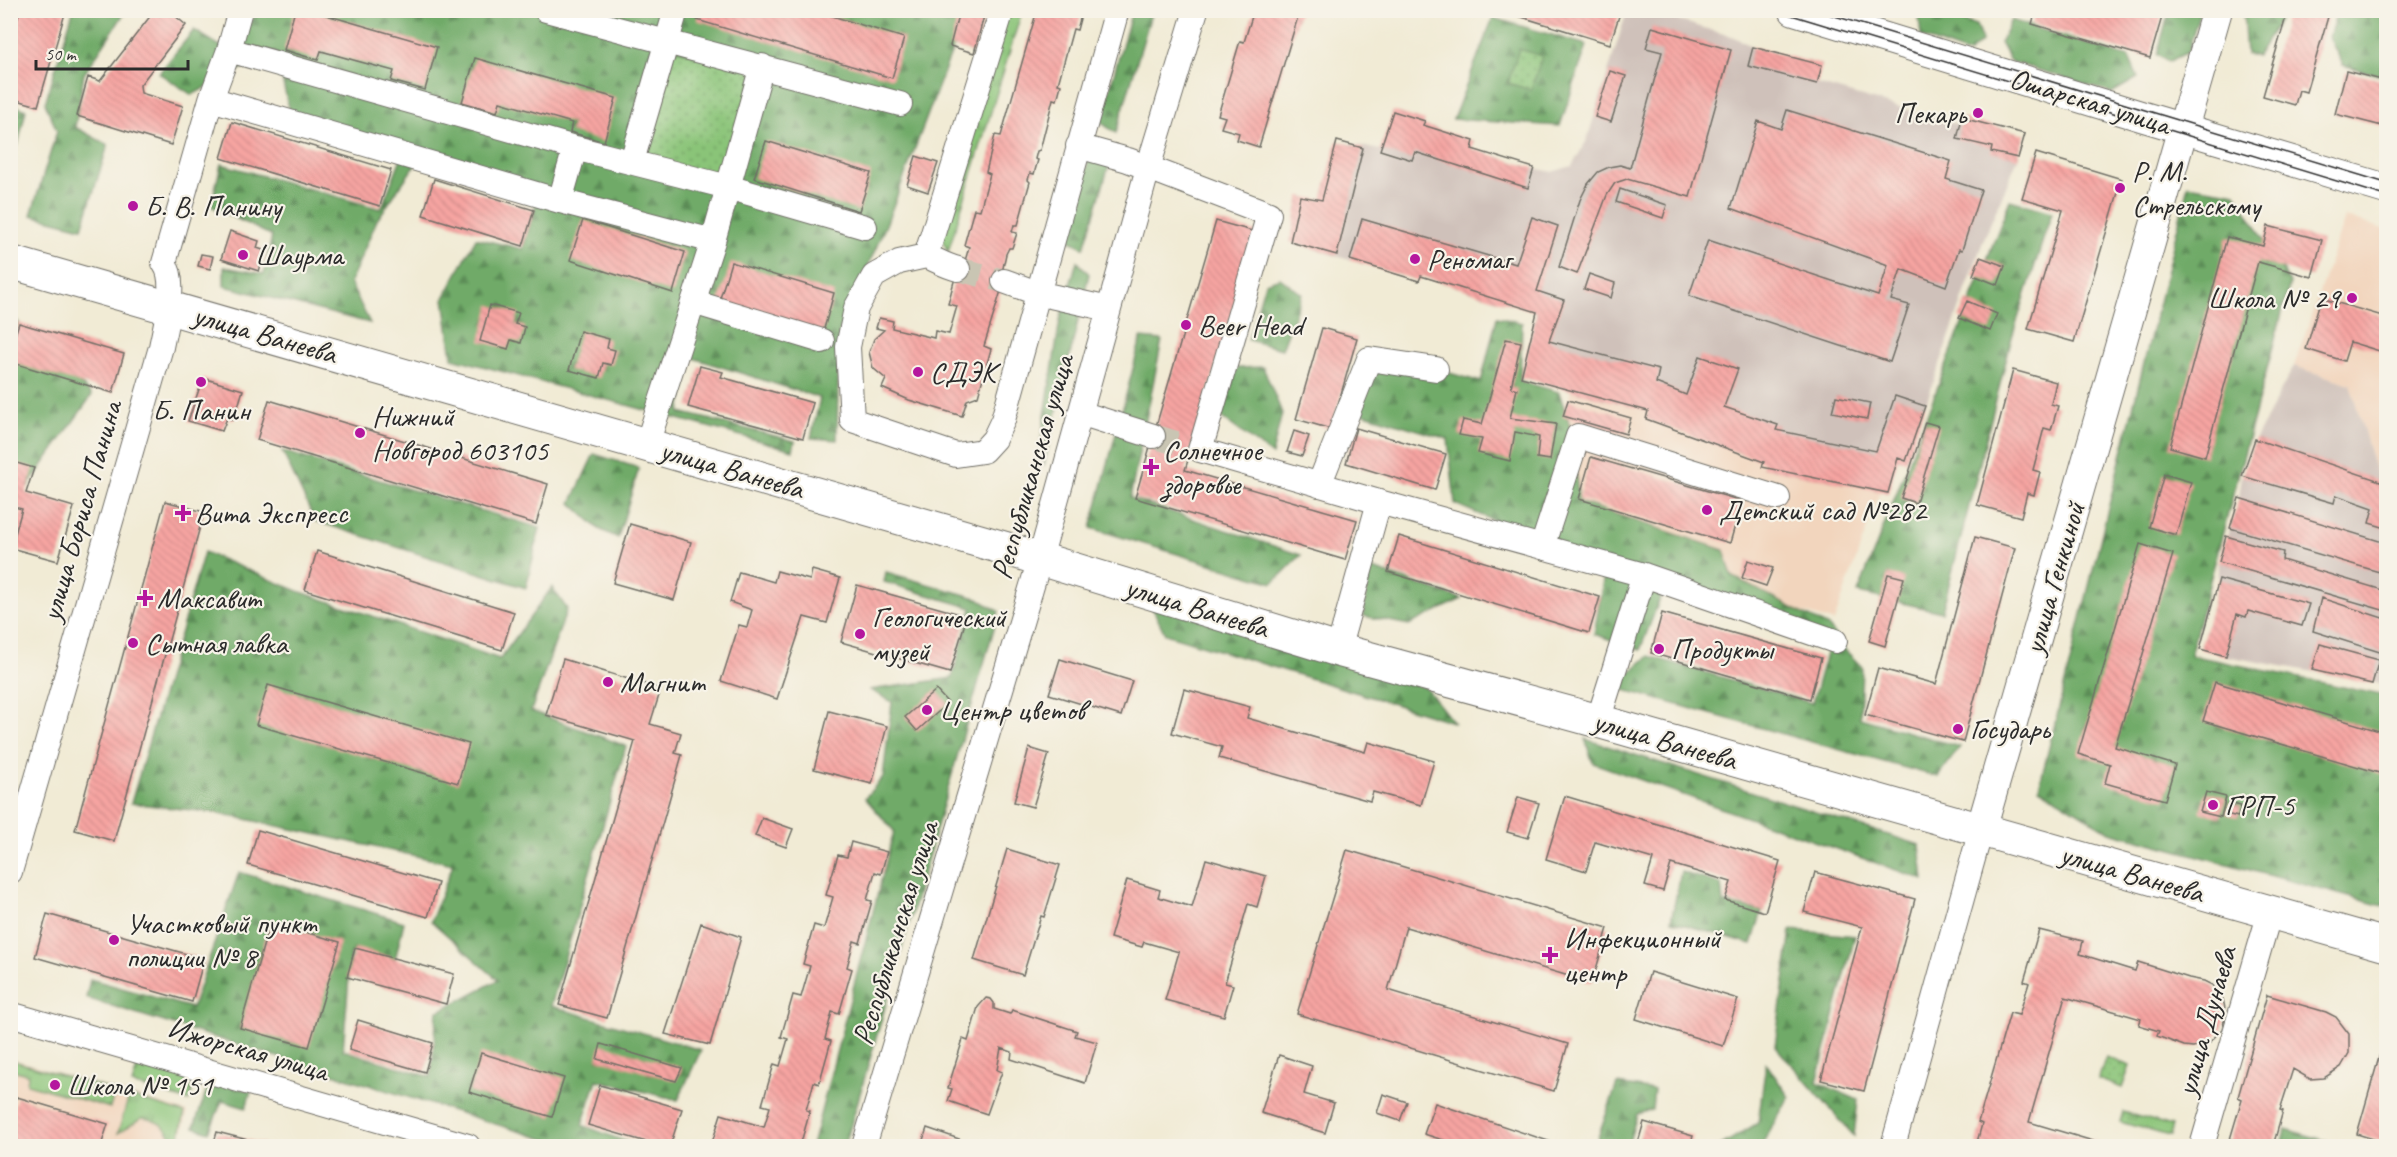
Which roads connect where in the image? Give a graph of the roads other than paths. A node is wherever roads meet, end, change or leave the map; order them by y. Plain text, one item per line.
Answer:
1 (240, 10) edge
2 (546, 10) edge
3 (676, 10) edge
4 (1002, 10) edge
5 (1117, 10) edge
6 (1196, 10) edge
7 (1794, 10) edge
8 (2217, 10) edge
9 (667, 41) junction
10 (229, 50) junction
11 (762, 66) junction
12 (211, 99) junction
13 (900, 104) dead end
14 (2182, 128) junction
15 (1078, 146) junction
16 (575, 148) junction
17 (632, 161) junction
18 (1148, 168) junction
19 (729, 187) junction
20 (2386, 189) edge
21 (560, 201) junction
22 (865, 227) dead end
23 (712, 242) junction
24 (926, 256) junction
25 (10, 262) edge
26 (958, 269) tunnel mouth
27 (1004, 281) tunnel mouth
28 (1037, 293) junction
29 (693, 302) junction
30 (170, 306) junction
31 (1109, 309) junction
32 (822, 341) dead end
33 (1436, 369) dead end
34 (1080, 413) junction
35 (1153, 436) tunnel mouth
36 (647, 444) junction
37 (1319, 485) junction
38 (1778, 498) dead end
39 (1379, 502) junction
40 (1542, 547) junction
41 (1040, 559) junction
42 (1644, 575) junction
43 (1835, 641) dead end
44 (1338, 650) junction
45 (1598, 721) junction
46 (1981, 830) junction
47 (10, 872) edge
48 (2270, 912) junction
49 (2386, 945) edge
50 (10, 1014) edge
51 (468, 1146) edge
52 (864, 1146) edge
53 (1893, 1146) edge
54 (2202, 1146) edge

1 - 10 street, улица Бориса Панина
2 - 9 street
3 - 9 street
4 - 24 street
5 - 15 street
6 - 18 street, Республиканская улица
7 - 14 street, Ошарская улица
8 - 14 street, улица Генкиной
9 - 11 street
9 - 17 street
10 - 12 street, улица Бориса Панина
10 - 16 street
11 - 13 street
11 - 19 street
12 - 21 street
12 - 30 street, улица Бориса Панина
14 - 20 street, Ошарская улица
14 - 46 street, улица Генкиной
15 - 18 street
15 - 28 street
16 - 17 street
16 - 21 street
17 - 19 street
18 - 31 street, Республиканская улица
18 - 37 street
19 - 22 street
19 - 23 street
21 - 23 street
23 - 29 street
24 - 26 street
24 - 28 street
25 - 30 main road, улица Ванеева
27 - 28 street
28 - 31 street
29 - 32 street
29 - 36 street
30 - 36 main road, улица Ванеева
30 - 47 street, улица Бориса Панина
31 - 34 street, Республиканская улица
33 - 37 street
34 - 35 street
34 - 41 street, Республиканская улица
36 - 41 main road, улица Ванеева
37 - 39 street
38 - 40 street
39 - 40 street
39 - 44 street
40 - 42 street
41 - 44 main road, улица Ванеева
41 - 52 street, Республиканская улица
42 - 43 street
42 - 45 street
44 - 45 main road, улица Ванеева
45 - 46 main road, улица Ванеева
46 - 48 main road, улица Ванеева
46 - 53 street, улица Генкиной
48 - 49 main road, улица Ванеева
48 - 54 street, улица Дунаева
50 - 51 street, Ижорская улица

